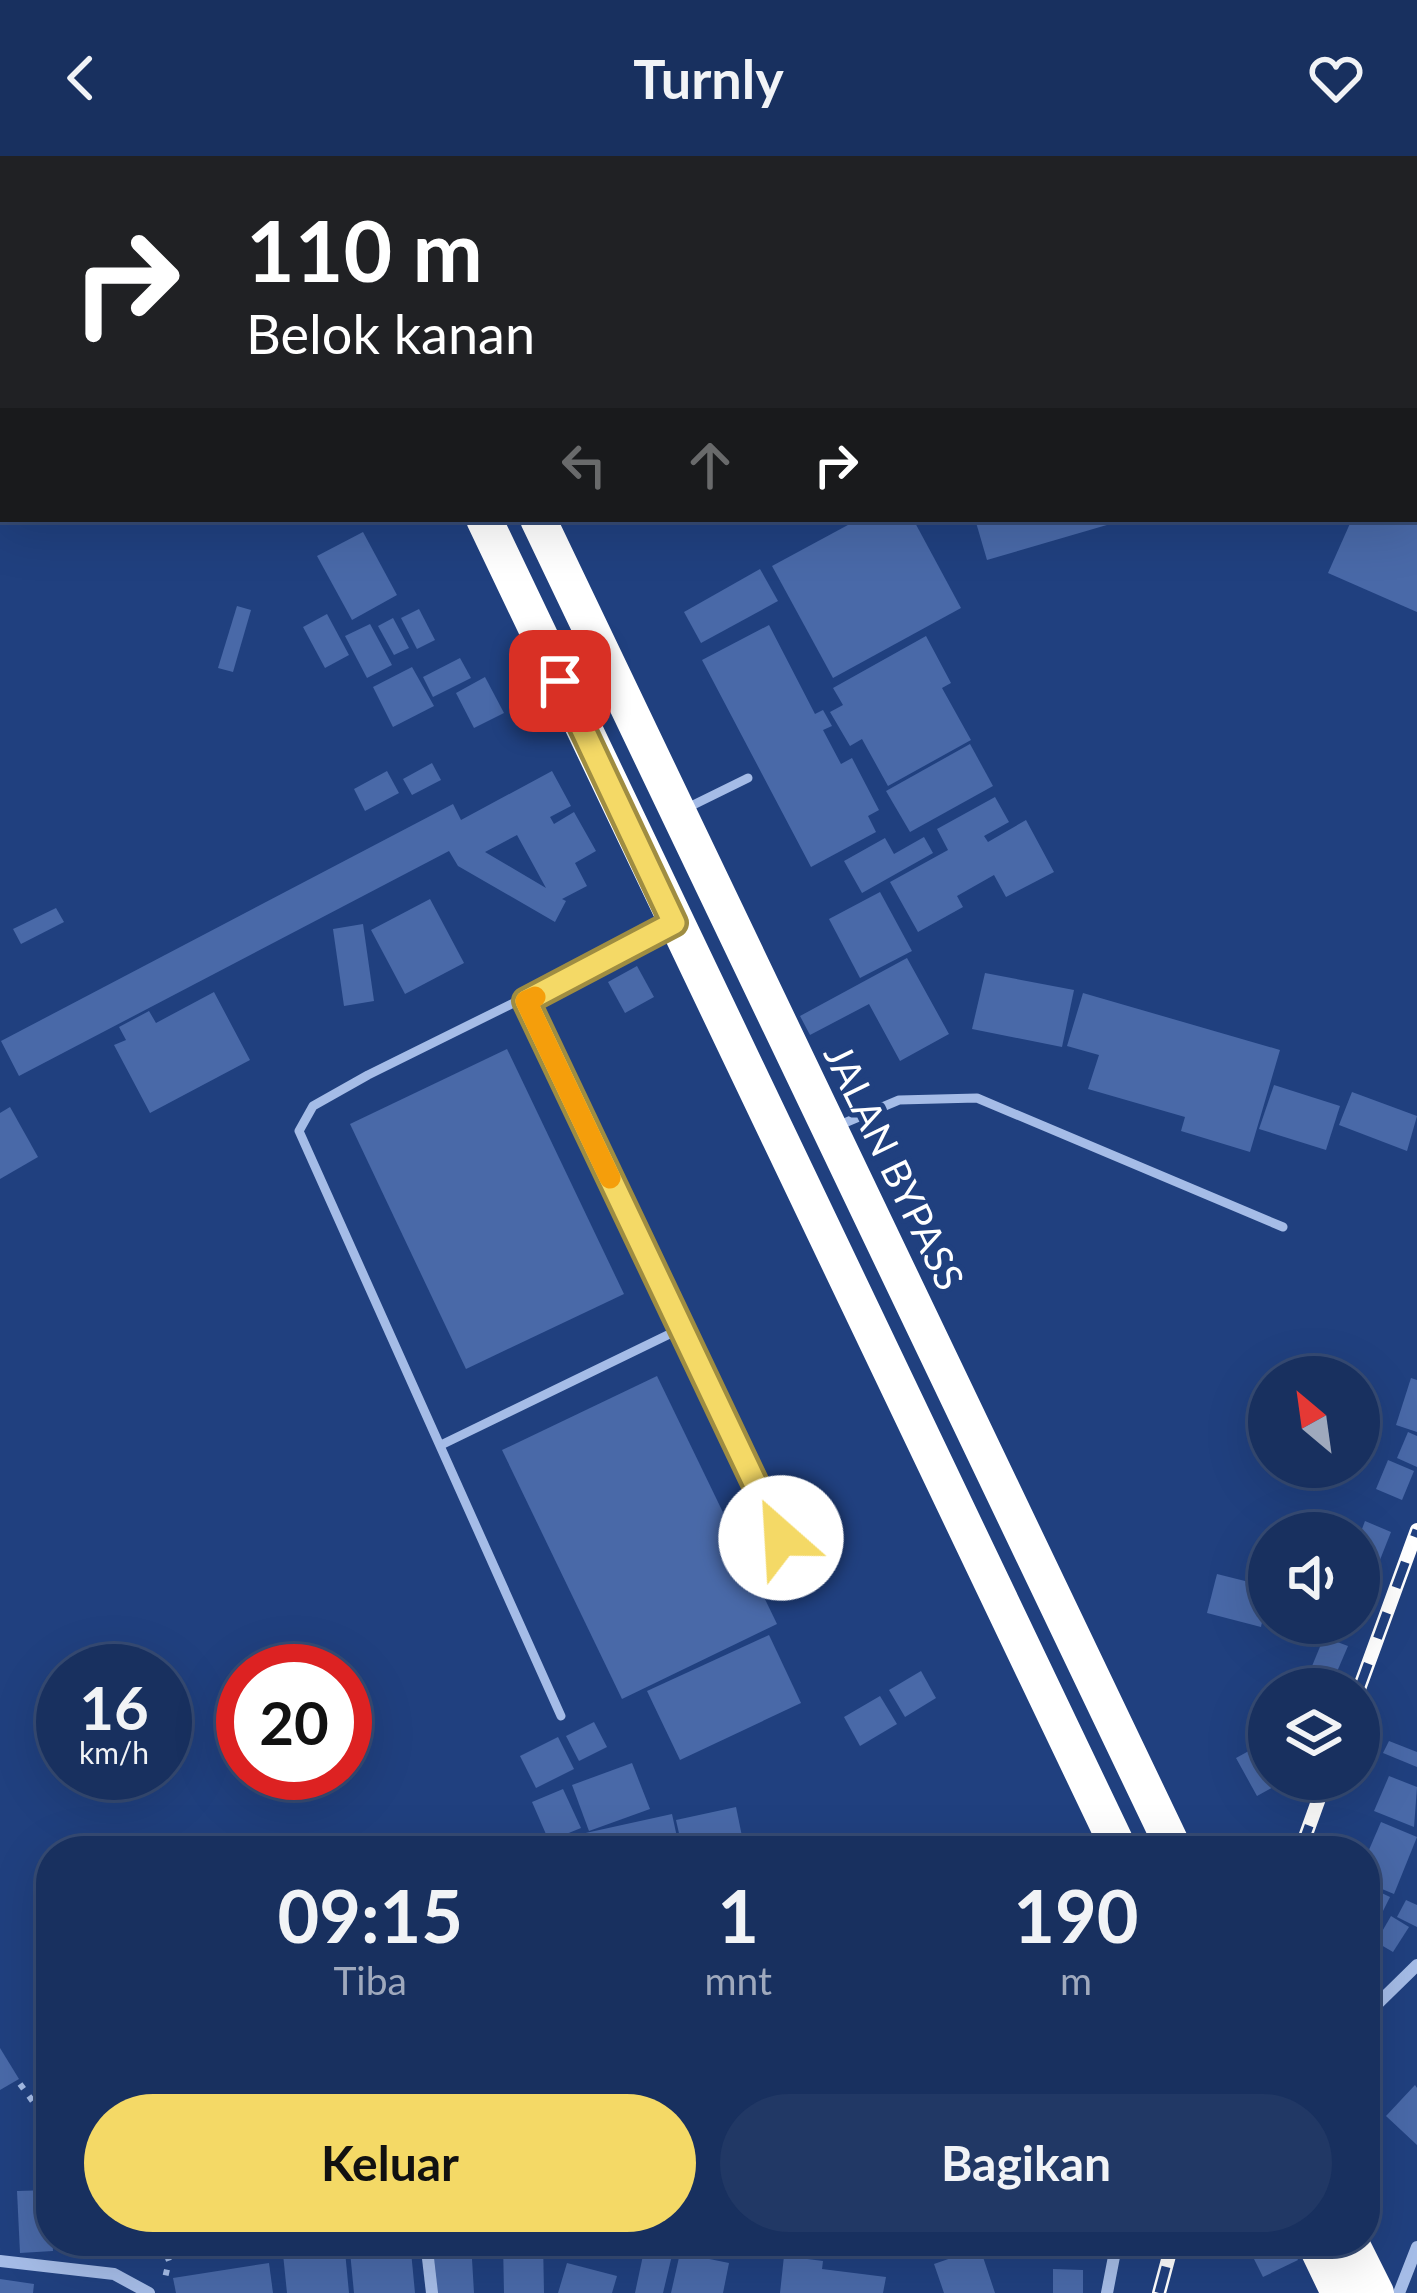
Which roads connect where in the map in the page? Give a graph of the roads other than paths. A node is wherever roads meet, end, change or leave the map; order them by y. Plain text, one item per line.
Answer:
1 (485, 522) edge
2 (539, 522) edge
3 (748, 778) dead end
4 (677, 813) junction
5 (674, 923) junction
6 (526, 1001) junction
7 (830, 1129) junction
8 (1283, 1227) dead end
9 (680, 1329) junction
10 (441, 1445) junction
11 (801, 1580) dead end
12 (561, 1716) dead end
13 (1109, 1836) edge
14 (1168, 1836) edge
15 (1417, 1965) edge
16 (1380, 2001) edge
17 (1417, 2247) edge
18 (428, 2256) edge
19 (1114, 2256) edge
20 (1322, 2256) edge
21 (1358, 2256) edge
22 (0, 2261) edge
23 (149, 2293) edge
24 (432, 2293) edge
25 (1107, 2293) edge
26 (1340, 2293) edge
27 (1376, 2293) edge
28 (1399, 2293) edge

1 - 5 highway
2 - 4 highway, JALAN BYPASS
3 - 4 lane
4 - 7 highway, JALAN BYPASS
5 - 6 lane
5 - 13 highway
6 - 9 lane
6 - 10 lane
7 - 8 lane
7 - 14 highway, JALAN BYPASS
9 - 10 lane
9 - 11 lane
10 - 12 lane
15 - 16 street
17 - 28 street
18 - 24 street
19 - 25 street
20 - 26 highway
21 - 27 highway
22 - 23 street

